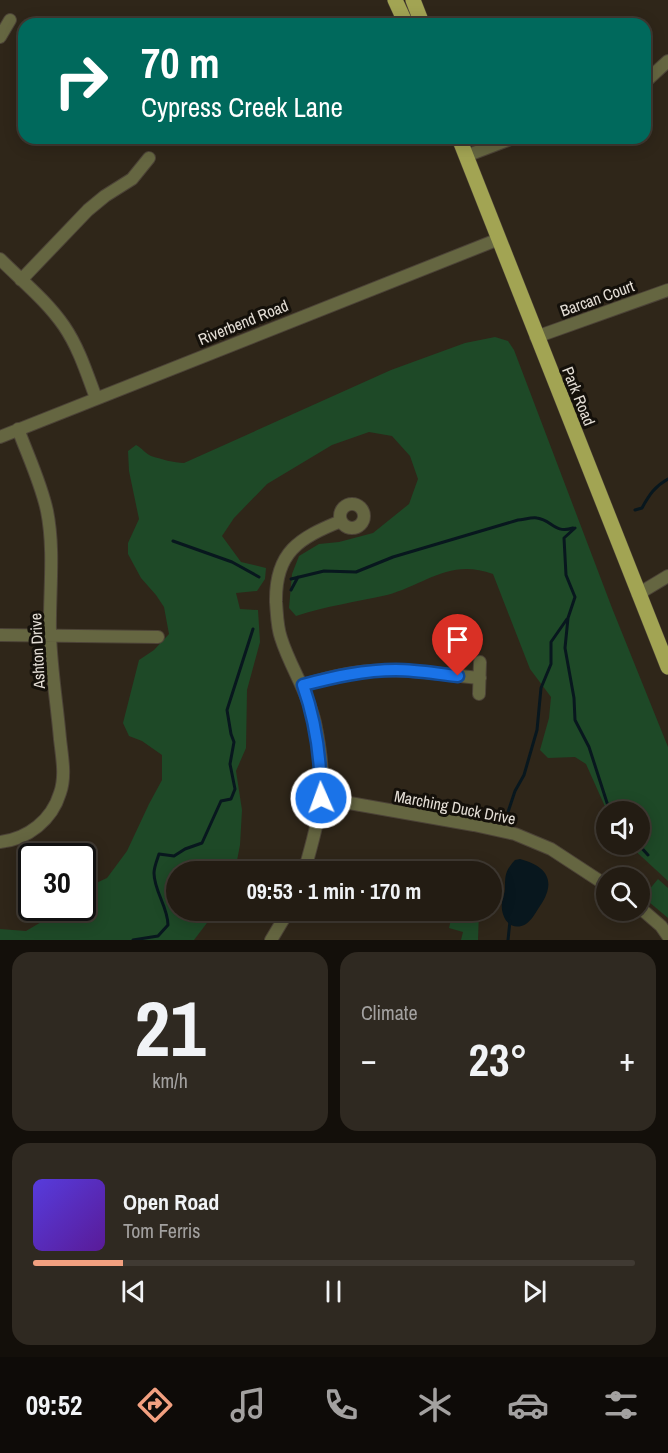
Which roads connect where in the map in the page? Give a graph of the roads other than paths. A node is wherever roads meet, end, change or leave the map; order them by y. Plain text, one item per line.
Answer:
1 (395, 0) edge
2 (413, 0) edge
3 (403, 18) edge
4 (420, 18) edge
5 (10, 20) dead end
6 (0, 37) edge
7 (668, 61) edge
8 (651, 77) edge
9 (461, 144) edge
10 (497, 144) edge
11 (466, 156) junction
12 (149, 158) dead end
13 (499, 239) junction
14 (0, 259) edge
15 (21, 280) junction
16 (668, 290) edge
17 (536, 337) junction
18 (96, 398) junction
19 (18, 429) junction
20 (0, 437) edge
21 (341, 521) dead end
22 (668, 576) edge
23 (638, 594) junction
24 (0, 635) edge
25 (50, 636) junction
26 (158, 637) dead end
27 (480, 662) dead end
28 (668, 667) edge
29 (480, 678) junction
30 (303, 685) junction
31 (479, 694) dead end
32 (321, 798) junction
33 (0, 842) edge
34 (307, 861) edge
35 (596, 878) edge
36 (650, 916) edge
37 (282, 921) edge
38 (668, 936) edge
39 (271, 940) edge

1 - 3 main road
2 - 4 main road
5 - 6 street
7 - 8 street
9 - 11 main road, Park Road
10 - 11 street
11 - 13 main road, Park Road
12 - 15 street
13 - 17 main road, Park Road
13 - 18 street, Riverbend Road
14 - 15 street
15 - 18 street
16 - 17 street, Barcan Court
17 - 23 main road, Park Road
18 - 19 street, Riverbend Road
19 - 20 street, Riverbend Road
19 - 25 street, Ashton Drive
21 - 30 street
22 - 23 street
23 - 28 main road, Park Road
24 - 25 street
25 - 26 street
25 - 33 street, Ashton Drive
27 - 29 street
29 - 30 street
29 - 31 street
30 - 32 street
32 - 34 street
32 - 35 street, Marching Duck Drive
36 - 38 street
37 - 39 street

